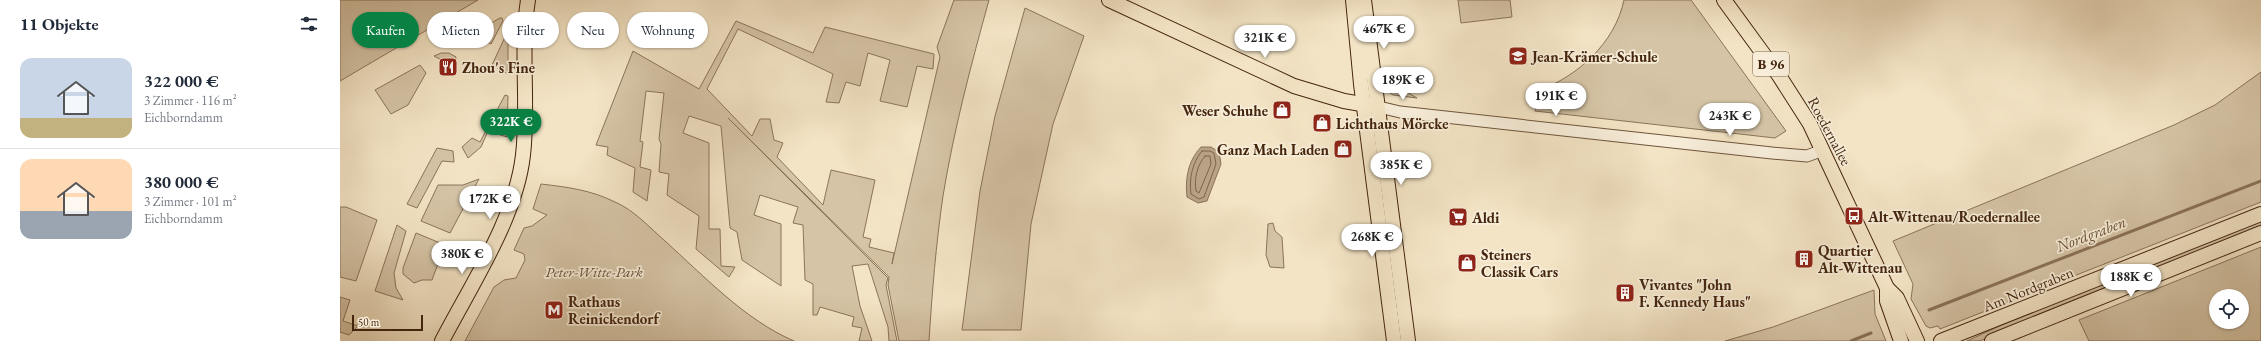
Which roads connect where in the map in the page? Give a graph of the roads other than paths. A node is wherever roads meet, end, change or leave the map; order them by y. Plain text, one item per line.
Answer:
1 (528, 0) edge
2 (1109, 0) edge
3 (1353, 0) edge
4 (1364, 0) edge
5 (1724, 0) edge
6 (1361, 20) junction
7 (1364, 105) junction
8 (1379, 108) junction
9 (1823, 150) junction
10 (2261, 214) edge
11 (2261, 233) edge
12 (1887, 288) junction
13 (442, 341) edge
14 (1394, 341) edge
15 (1408, 341) edge
16 (1901, 341) edge
17 (1917, 341) edge
18 (1942, 341) edge
19 (1992, 341) edge

1 - 13 main road
2 - 7 main road
3 - 6 main road
4 - 6 main road
5 - 9 main road, Roedernallee / B 96
6 - 7 main road
6 - 8 main road
7 - 8 main road
7 - 14 main road
8 - 9 street
8 - 15 main road
9 - 12 main road, Roedernallee / B 96
10 - 18 main road, Am Nordgraben
11 - 19 main road
12 - 16 main road, Roedernallee / B 96
12 - 17 main road, Roedernallee / B 96

